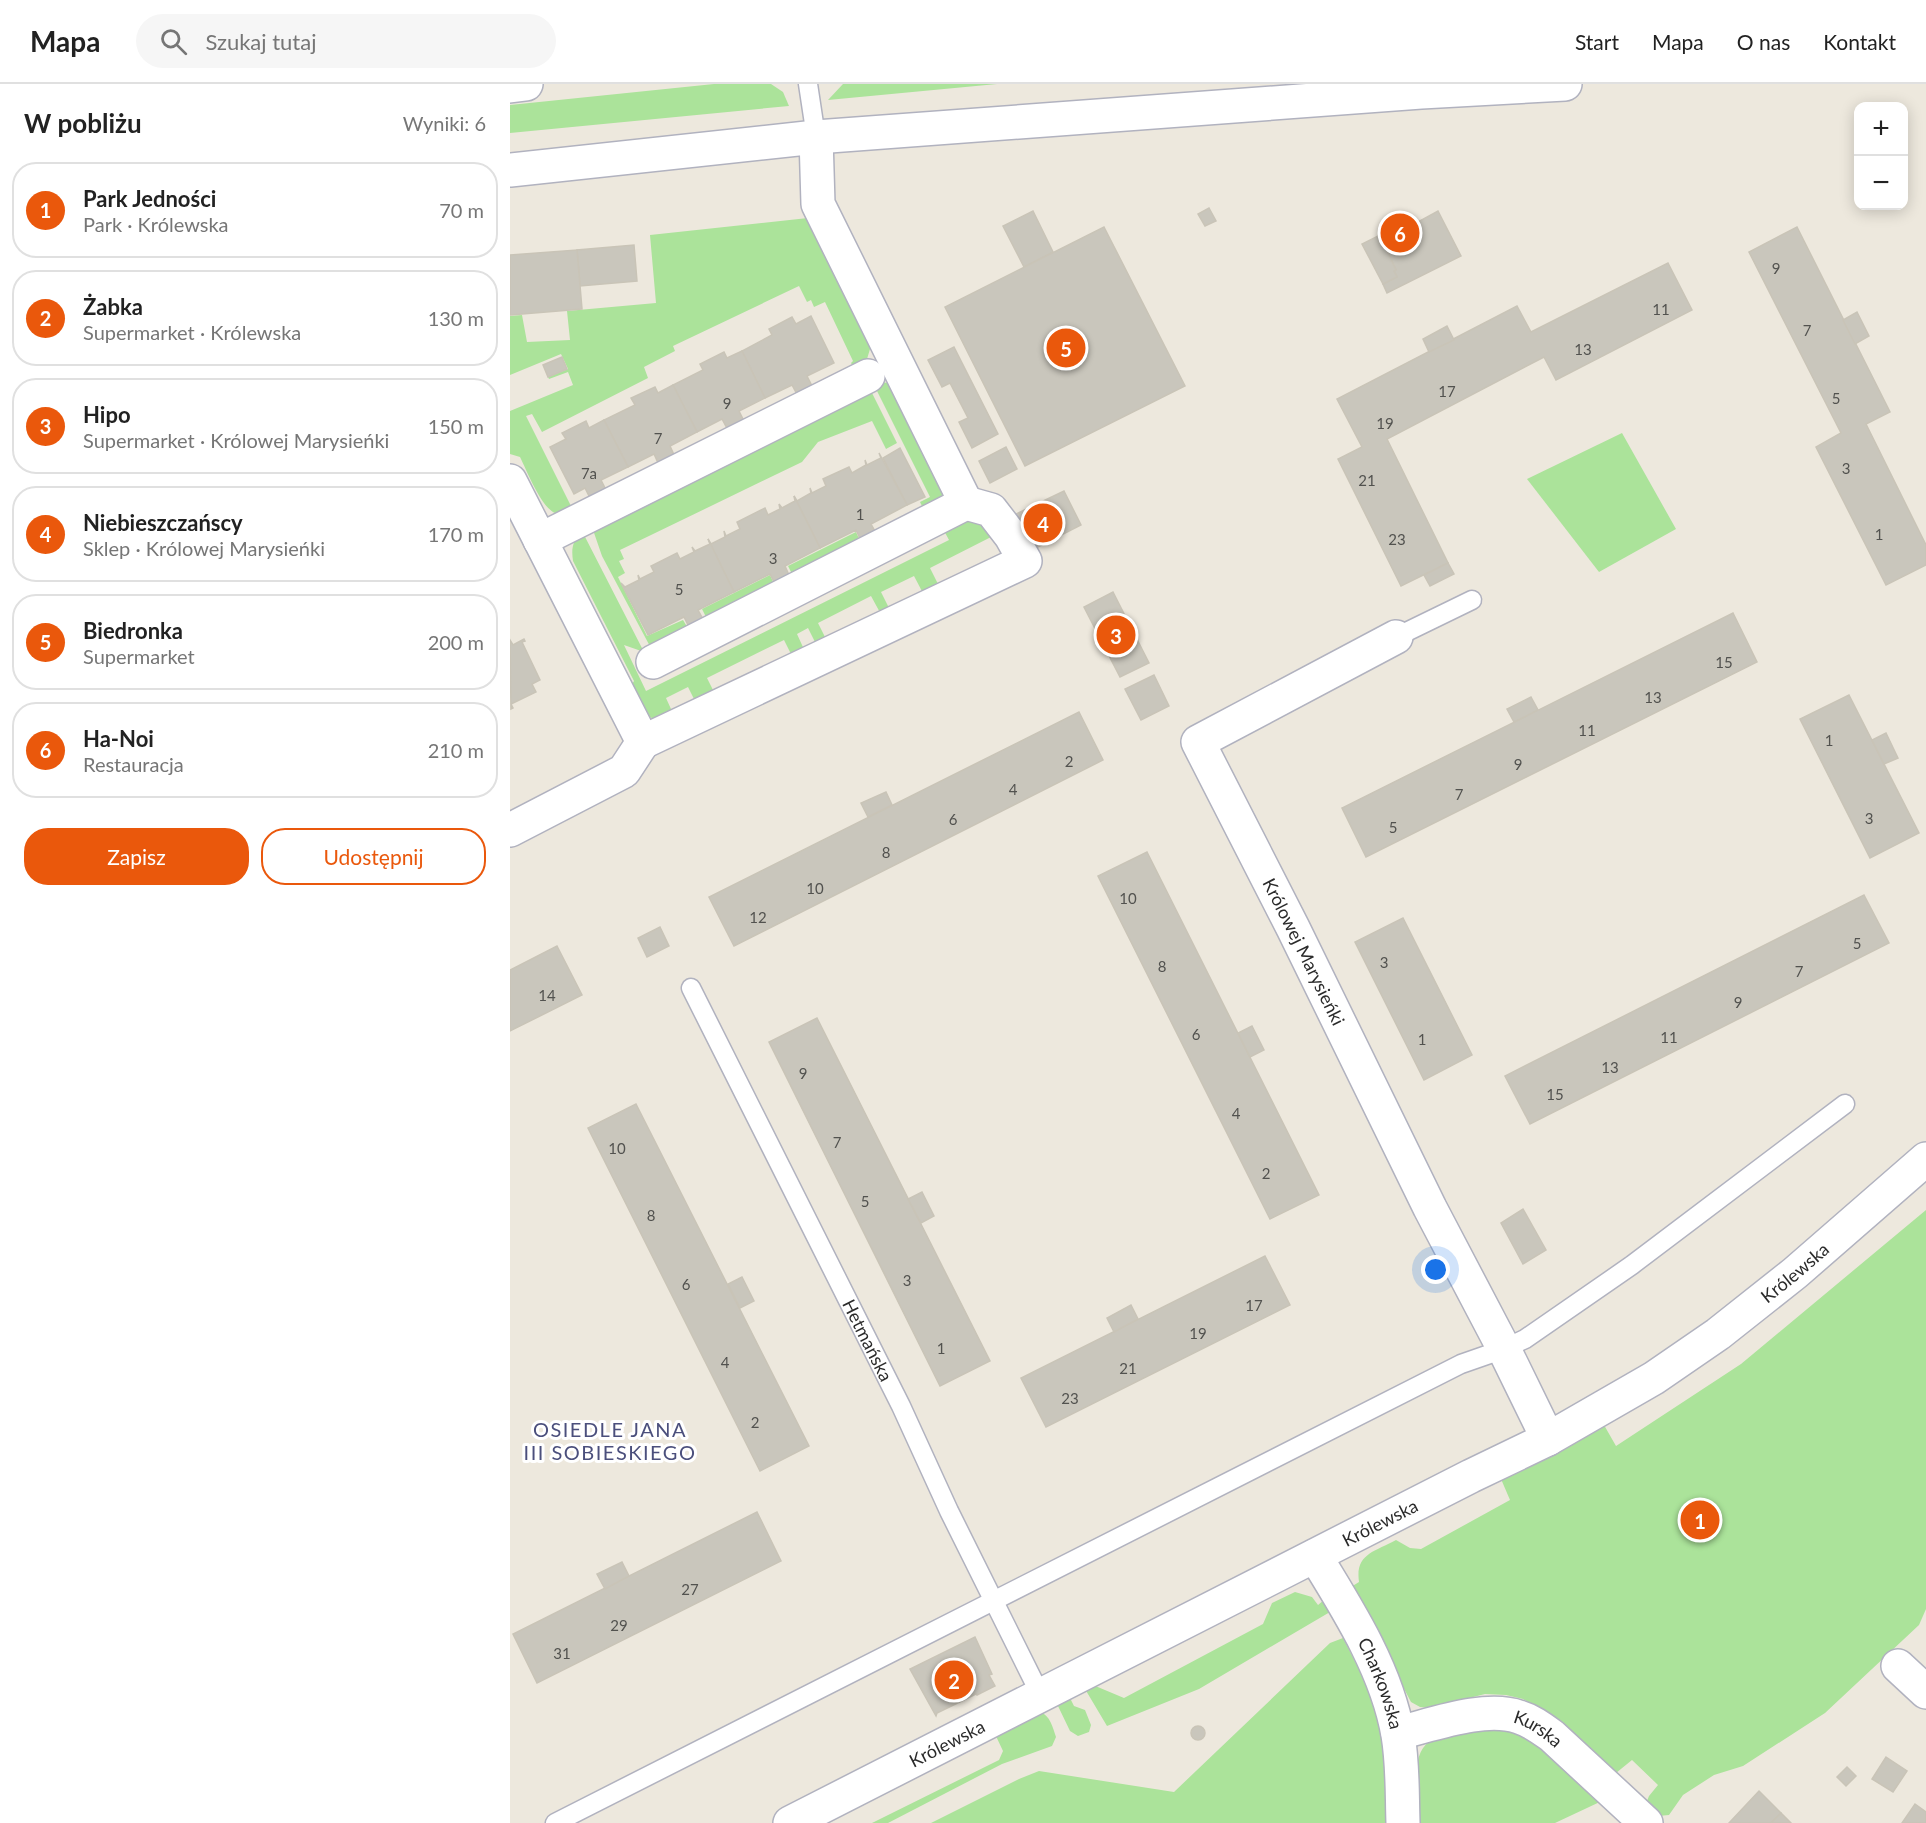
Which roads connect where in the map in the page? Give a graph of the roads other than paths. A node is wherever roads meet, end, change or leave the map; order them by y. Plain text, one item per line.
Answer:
1 (526, 84) edge
2 (808, 84) edge
3 (1565, 84) edge
4 (510, 86) edge
5 (1421, 88) edge
6 (816, 137) junction
7 (510, 170) edge
8 (868, 376) dead end
9 (510, 481) edge
10 (966, 503) junction
11 (540, 540) junction
12 (1472, 600) dead end
13 (1396, 638) joint
14 (653, 662) dead end
15 (643, 742) junction
16 (510, 830) edge
17 (691, 988) dead end
18 (1845, 1104) dead end
19 (1926, 1159) edge
20 (1504, 1349) junction
21 (1548, 1439) junction
22 (1315, 1556) junction
23 (993, 1601) junction
24 (1898, 1666) dead end
25 (1926, 1692) edge
26 (1040, 1694) junction
27 (1398, 1733) junction
28 (555, 1823) edge
29 (790, 1823) edge
30 (1403, 1823) edge
31 (1646, 1823) edge

1 - 4 street
2 - 6 lane
3 - 5 street
5 - 6 street
6 - 7 street
6 - 10 street
8 - 11 street
9 - 11 street
10 - 14 street
10 - 15 street
11 - 15 street
12 - 13 lane, Królowej Marysieńki
13 - 20 street, Królowej Marysieńki
15 - 16 street
17 - 23 lane, Hetmańska
18 - 20 lane
19 - 21 street, Królewska
20 - 21 street, Królowej Marysieńki
20 - 23 lane
21 - 22 street, Królewska
22 - 26 street, Królewska
22 - 27 street, Charkowska
23 - 26 lane, Hetmańska
23 - 28 lane
24 - 25 street
26 - 29 street, Królewska
27 - 30 street, Charkowska
27 - 31 street, Kurska

